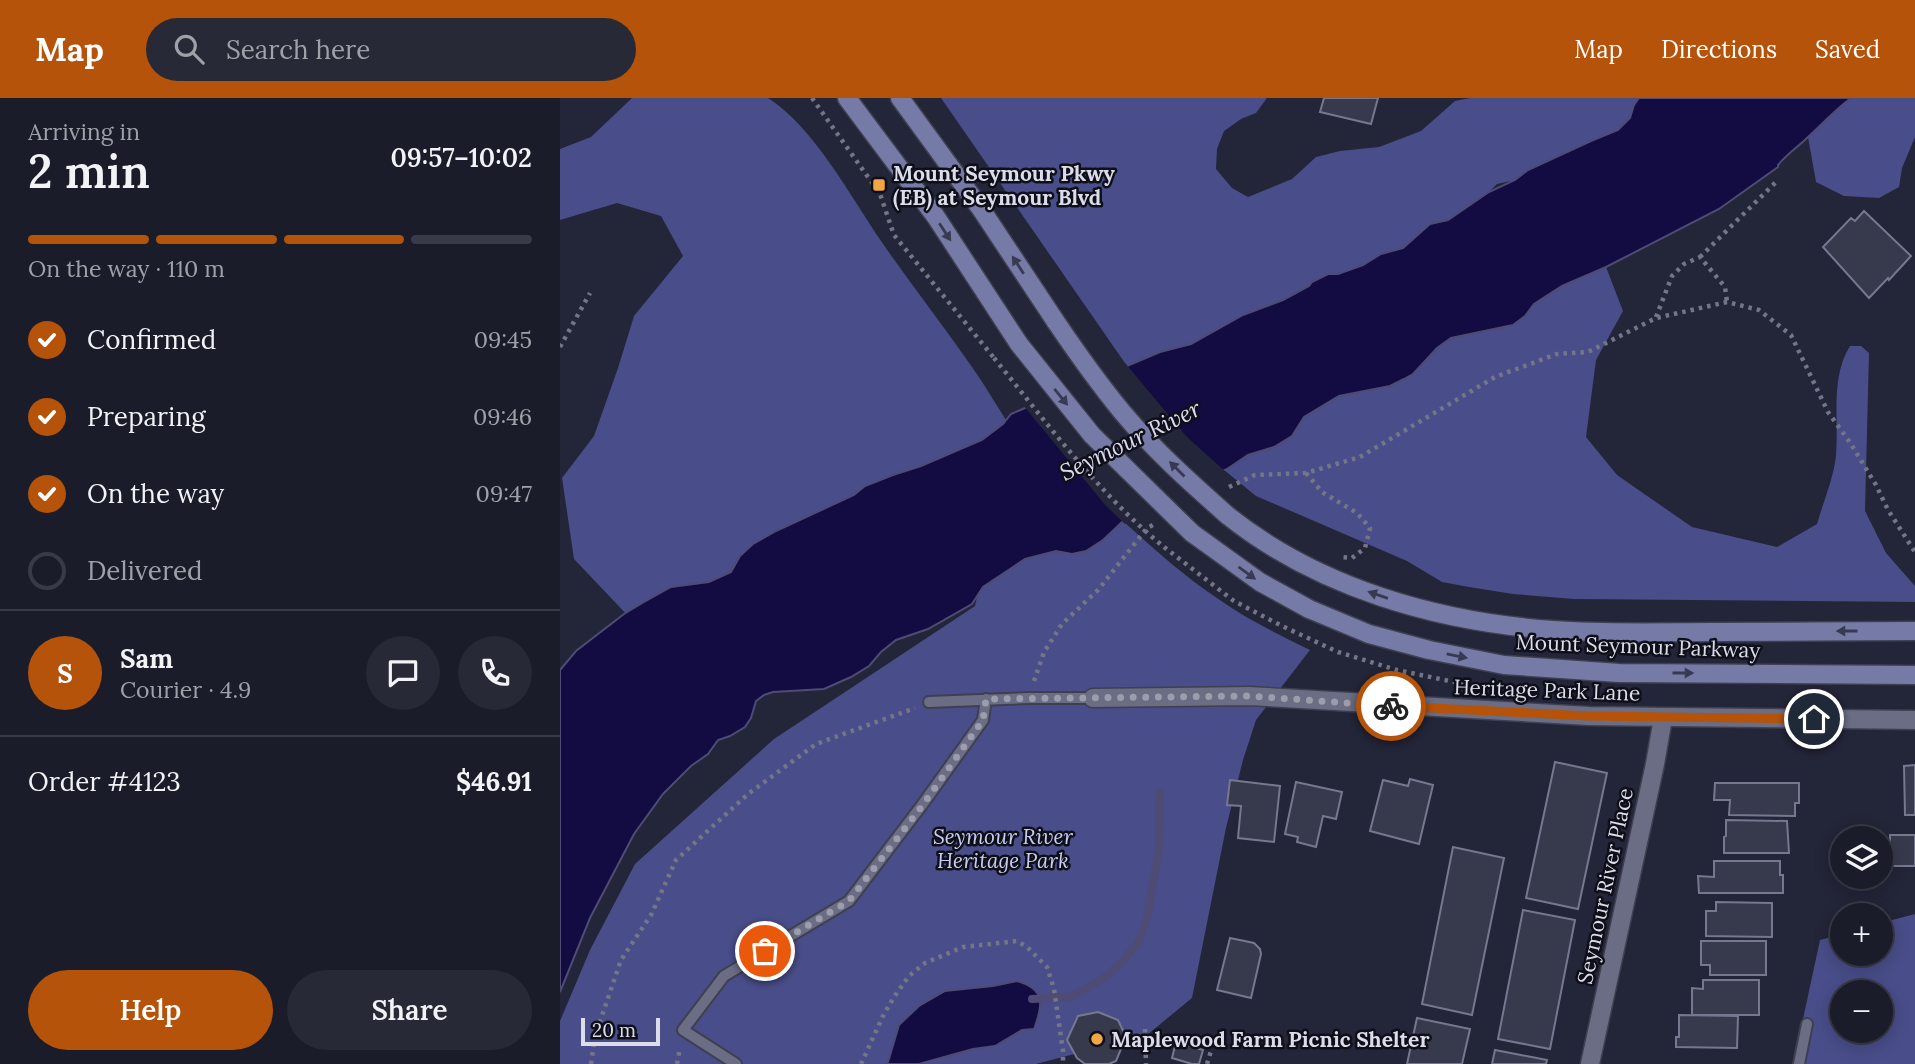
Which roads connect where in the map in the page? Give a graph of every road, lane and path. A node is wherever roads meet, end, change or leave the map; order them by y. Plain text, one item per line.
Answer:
1 (812, 98) edge
2 (847, 98) edge
3 (900, 98) edge
4 (1776, 182) dead end
5 (1700, 257) junction
6 (590, 293) dead end
7 (1727, 302) junction
8 (1656, 318) junction
9 (560, 347) edge
10 (1307, 473) junction
11 (1220, 492) dead end
12 (1157, 523) dead end
13 (1164, 547) dead end
14 (1915, 552) edge
15 (1340, 557) dead end
16 (1915, 631) edge
17 (1915, 675) edge
18 (1028, 698) junction
19 (1093, 698) joint
20 (986, 699) junction
21 (929, 702) joint
22 (1663, 718) junction
23 (1915, 720) edge
24 (1807, 1024) dead end
25 (1145, 1030) dead end
26 (1211, 1051) dead end
27 (591, 1064) edge
28 (736, 1064) edge
29 (861, 1064) edge
30 (1063, 1064) edge
31 (1146, 1064) edge
32 (1207, 1064) edge
33 (1590, 1064) edge
34 (1799, 1064) edge

1 - 13 path, bridge
2 -> 17 main road, Mount Seymour Parkway, bridge
16 -> 3 main road, Mount Seymour Parkway, bridge
4 - 5 path
5 - 7 path
5 - 8 path
6 - 9 path
7 - 8 path
7 - 14 path
8 - 10 path
10 - 11 path
10 - 15 path
12 - 18 path
18 - 19 lane
18 - 20 lane
19 - 22 street, Heritage Park Lane
20 - 21 lane
20 - 28 lane
21 - 27 path
22 - 23 street, Heritage Park Lane
22 - 33 street, Seymour River Place
24 - 34 lane
25 - 31 path
26 - 32 path
29 - 30 path

